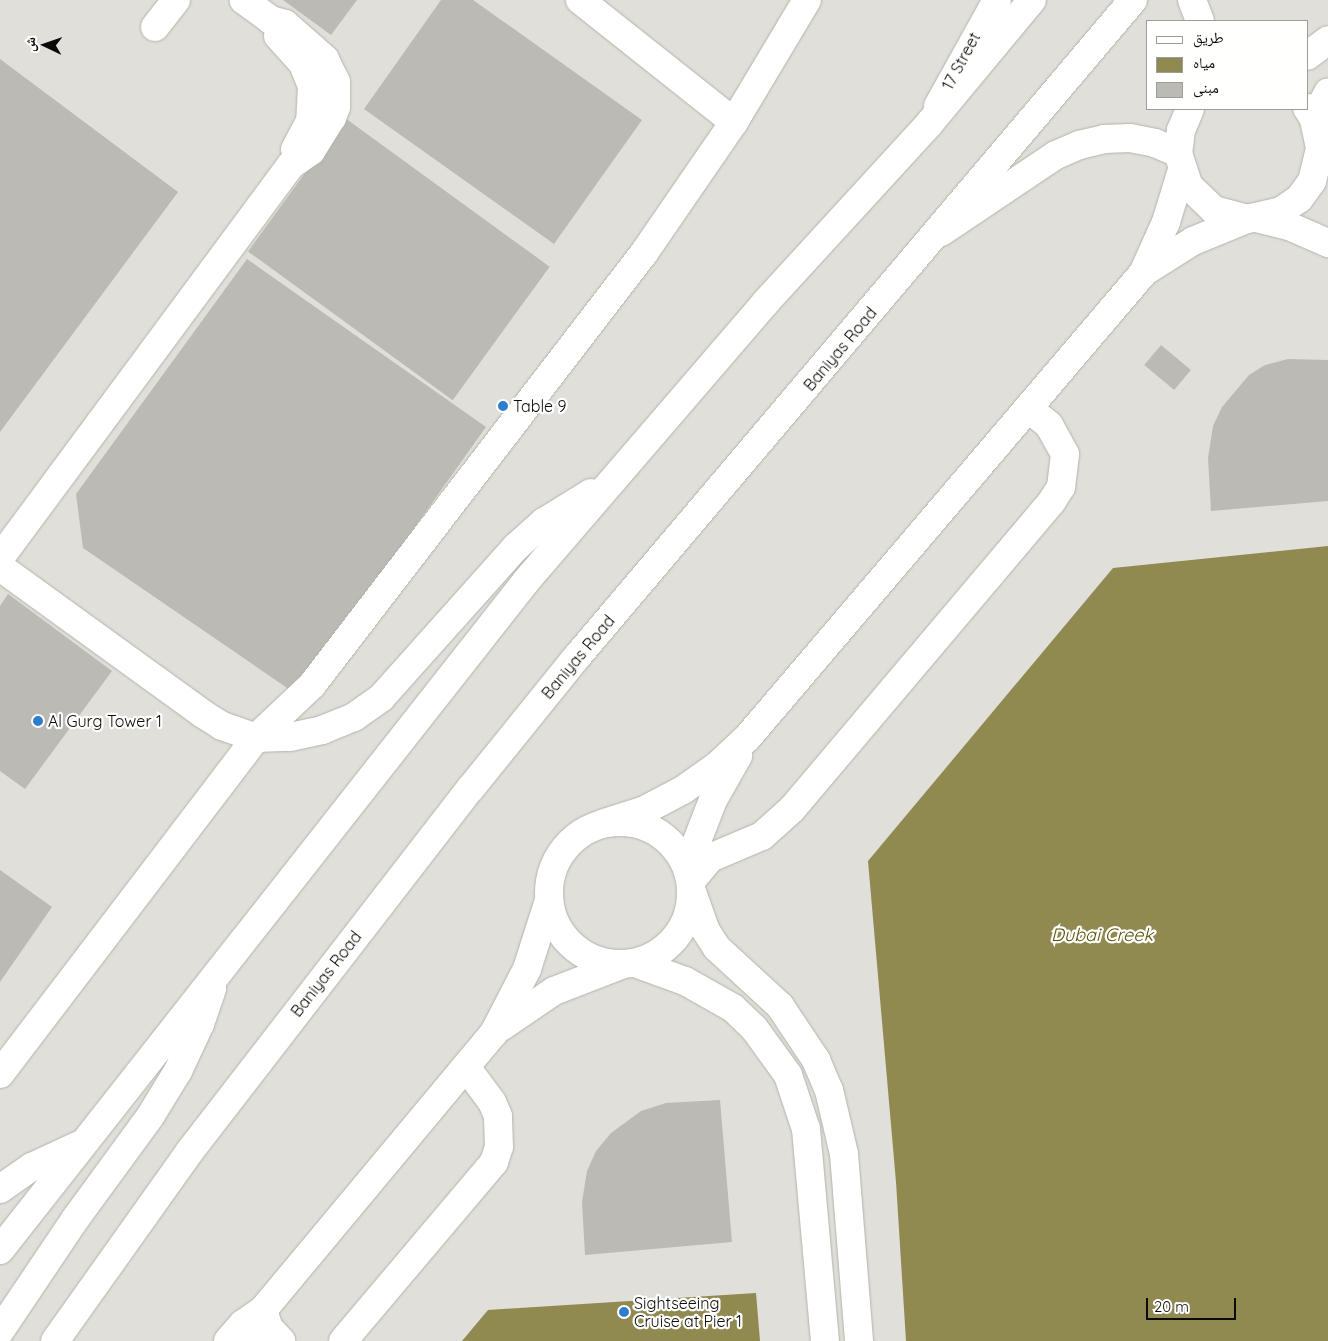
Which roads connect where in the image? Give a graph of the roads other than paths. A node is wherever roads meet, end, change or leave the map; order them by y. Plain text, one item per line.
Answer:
1 (176, 0) edge
2 (243, 0) edge
3 (580, 0) edge
4 (807, 0) edge
5 (997, 0) edge
6 (1032, 0) edge
7 (1133, 0) edge
8 (1192, 0) edge
9 (1200, 20) edge
10 (155, 27) dead end
11 (1328, 40) edge
12 (1308, 55) edge
13 (1328, 94) edge
14 (1190, 110) edge
15 (734, 122) junction
16 (929, 124) junction
17 (1319, 137) edge
18 (1180, 162) junction
19 (1254, 219) junction
20 (936, 235) junction
21 (1328, 244) edge
22 (1144, 272) junction
23 (1028, 408) junction
24 (608, 484) junction
25 (0, 558) edge
26 (0, 566) edge
27 (748, 737) junction
28 (256, 738) junction
29 (604, 823) junction
30 (690, 880) junction
31 (550, 900) junction
32 (628, 964) junction
33 (218, 971) junction
34 (494, 1033) junction
35 (466, 1067) junction
36 (0, 1074) edge
37 (81, 1145) junction
38 (0, 1189) edge
39 (0, 1250) edge
40 (263, 1310) junction
41 (0, 1331) edge
42 (55, 1341) edge
43 (228, 1341) edge
44 (250, 1341) edge
45 (281, 1341) edge
46 (343, 1341) edge
47 (825, 1341) edge
48 (859, 1341) edge

1 - 10 main road
2 - 25 main road
3 - 15 main road
4 - 15 main road
5 - 16 main road, 17 Street
6 - 16 main road
7 - 20 main road, Baniyas Road
8 - 9 main road
11 - 12 main road
13 - 17 main road
14 - 18 main road
15 - 28 main road
16 - 24 main road
17 - 19 main road
18 - 19 main road
18 - 20 main road
18 - 22 main road
19 - 21 main road
19 - 22 main road
20 - 42 main road, Baniyas Road
22 - 23 main road
23 - 27 main road
23 - 30 main road
24 - 28 main road
24 - 33 main road
26 - 28 main road
27 - 29 main road
27 - 30 main road
28 - 36 main road
29 - 30 main road
29 - 31 main road
30 - 32 main road
30 - 48 main road
31 - 32 main road
31 - 34 main road
32 - 34 main road
32 - 47 main road
33 - 37 main road
33 - 41 main road
34 - 35 main road
35 - 40 main road
35 - 46 main road
37 - 38 main road
37 - 39 main road
40 - 43 main road
40 - 44 main road
40 - 45 main road

